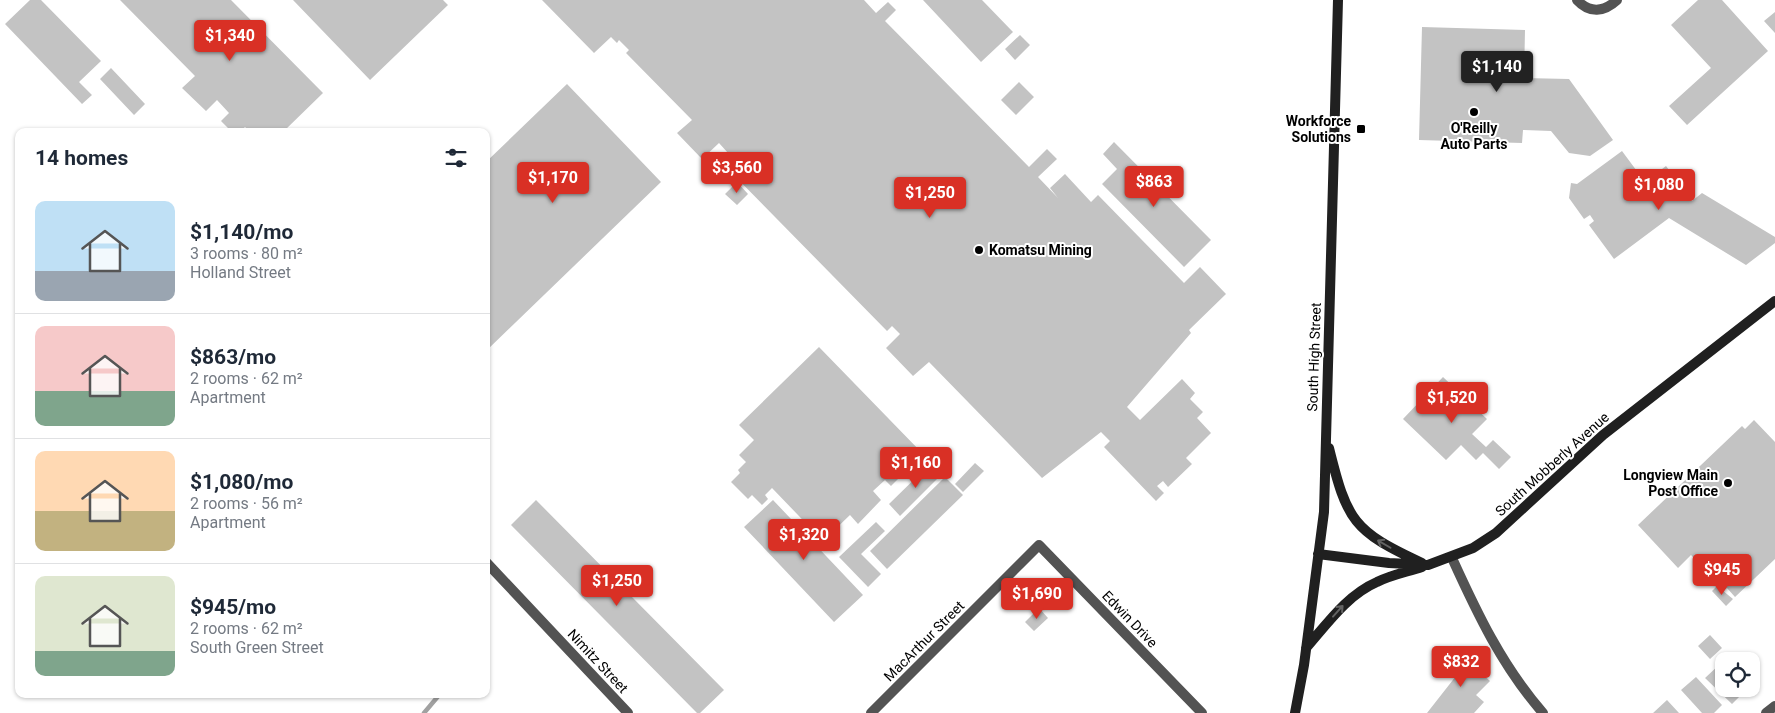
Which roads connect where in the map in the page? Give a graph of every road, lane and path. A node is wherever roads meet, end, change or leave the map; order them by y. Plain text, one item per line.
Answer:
1 (1338, 0) edge
2 (1577, 0) edge
3 (1617, 0) edge
4 (1775, 301) edge
5 (1326, 433) junction
6 (1039, 544) joint
7 (1318, 554) junction
8 (1452, 558) junction
9 (1428, 565) junction
10 (490, 566) edge
11 (1306, 648) junction
12 (1775, 706) edge
13 (628, 713) edge
14 (871, 713) edge
15 (1202, 713) edge
16 (1295, 713) edge
17 (1543, 713) edge
18 (1766, 713) edge

1 - 5 main road, South High Street
2 - 3 street
4 - 8 main road, South Mobberly Avenue
5 - 7 main road, South High Street
9 -> 5 main road
6 - 14 street, MacArthur Street
6 - 15 street, Edwin Drive
7 - 9 main road, South Mobberly Avenue
7 - 11 main road, South High Street
8 - 9 main road, South Mobberly Avenue
8 - 17 street
11 -> 9 main road
10 - 13 street, Nimitz Street
11 - 16 main road, South High Street
12 - 18 street

